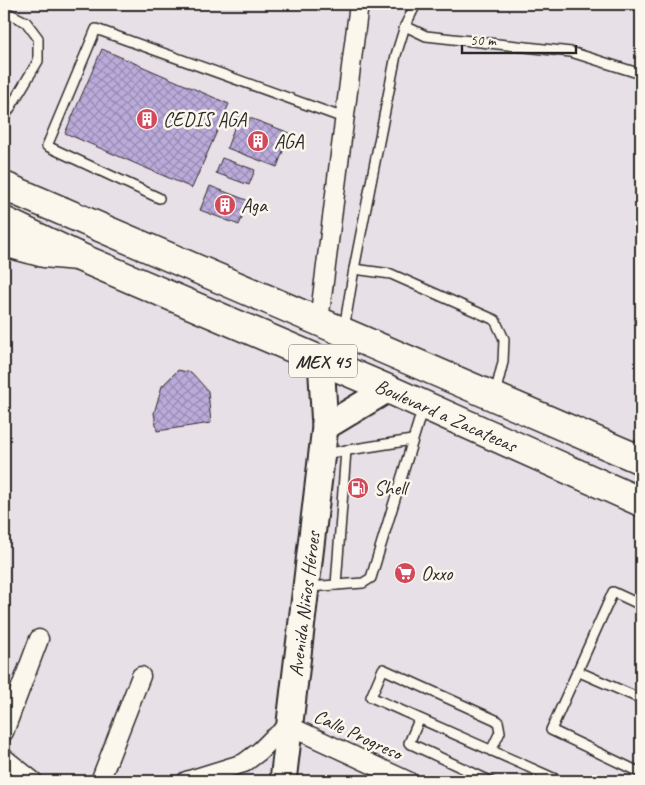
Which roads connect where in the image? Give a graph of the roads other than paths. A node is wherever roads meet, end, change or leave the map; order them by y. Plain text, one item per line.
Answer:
1 (359, 4) edge
2 (416, 4) edge
3 (4, 11) edge
4 (405, 26) junction
5 (641, 74) edge
6 (4, 118) edge
7 (344, 118) junction
8 (4, 186) edge
9 (158, 198) dead end
10 (4, 221) edge
11 (4, 242) edge
12 (77, 256) junction
13 (354, 269) junction
14 (319, 321) junction
15 (344, 332) junction
16 (321, 360) junction
17 (388, 389) junction
18 (494, 397) junction
19 (424, 405) junction
20 (325, 427) junction
21 (412, 440) junction
22 (334, 452) junction
23 (641, 460) edge
24 (641, 502) edge
25 (336, 585) junction
26 (306, 588) junction
27 (641, 604) edge
28 (39, 639) dead end
29 (577, 671) junction
30 (141, 676) dead end
31 (641, 698) edge
32 (419, 720) junction
33 (289, 726) junction
34 (4, 732) edge
35 (491, 751) junction
36 (4, 758) edge
37 (641, 773) edge
38 (218, 776) edge
39 (33, 781) edge
40 (100, 781) edge
41 (186, 781) edge
42 (283, 781) edge
43 (408, 781) edge
44 (490, 781) edge
45 (560, 781) edge

1 - 7 street
2 - 4 lane
3 - 6 lane
4 - 5 lane
4 - 13 lane
7 - 9 lane
7 - 14 street
8 - 14 main road, Boulevard a Zacatecas / MEX 45
10 - 12 main road, Boulevard a Zacatecas / MEX 45
11 - 12 main road
12 - 16 main road, Boulevard a Zacatecas / MEX 45
13 - 15 lane
13 - 18 lane
14 - 15 main road, Boulevard a Zacatecas / MEX 45
15 - 18 main road, Boulevard a Zacatecas / MEX 45
16 - 17 main road, Boulevard a Zacatecas / MEX 45
16 - 20 street, Avenida Niños Héroes
17 - 19 main road, Boulevard a Zacatecas / MEX 45
17 - 20 street
18 - 23 main road, Boulevard a Zacatecas / MEX 45
19 - 21 lane
19 - 24 main road, Boulevard a Zacatecas / MEX 45
20 - 22 street, Avenida Niños Héroes
21 - 22 lane
21 - 25 lane
22 - 25 lane
22 - 26 street, Avenida Niños Héroes
25 - 26 lane
26 - 33 street, Avenida Niños Héroes
27 - 29 lane
28 - 34 street
29 - 31 lane
29 - 37 lane
30 - 40 street
32 - 35 lane
32 - 35 lane
32 - 44 lane
33 - 38 street
33 - 42 street, Avenida Niños Héroes
33 - 43 street, Calle Progreso
35 - 45 lane
36 - 39 street
38 - 41 street

